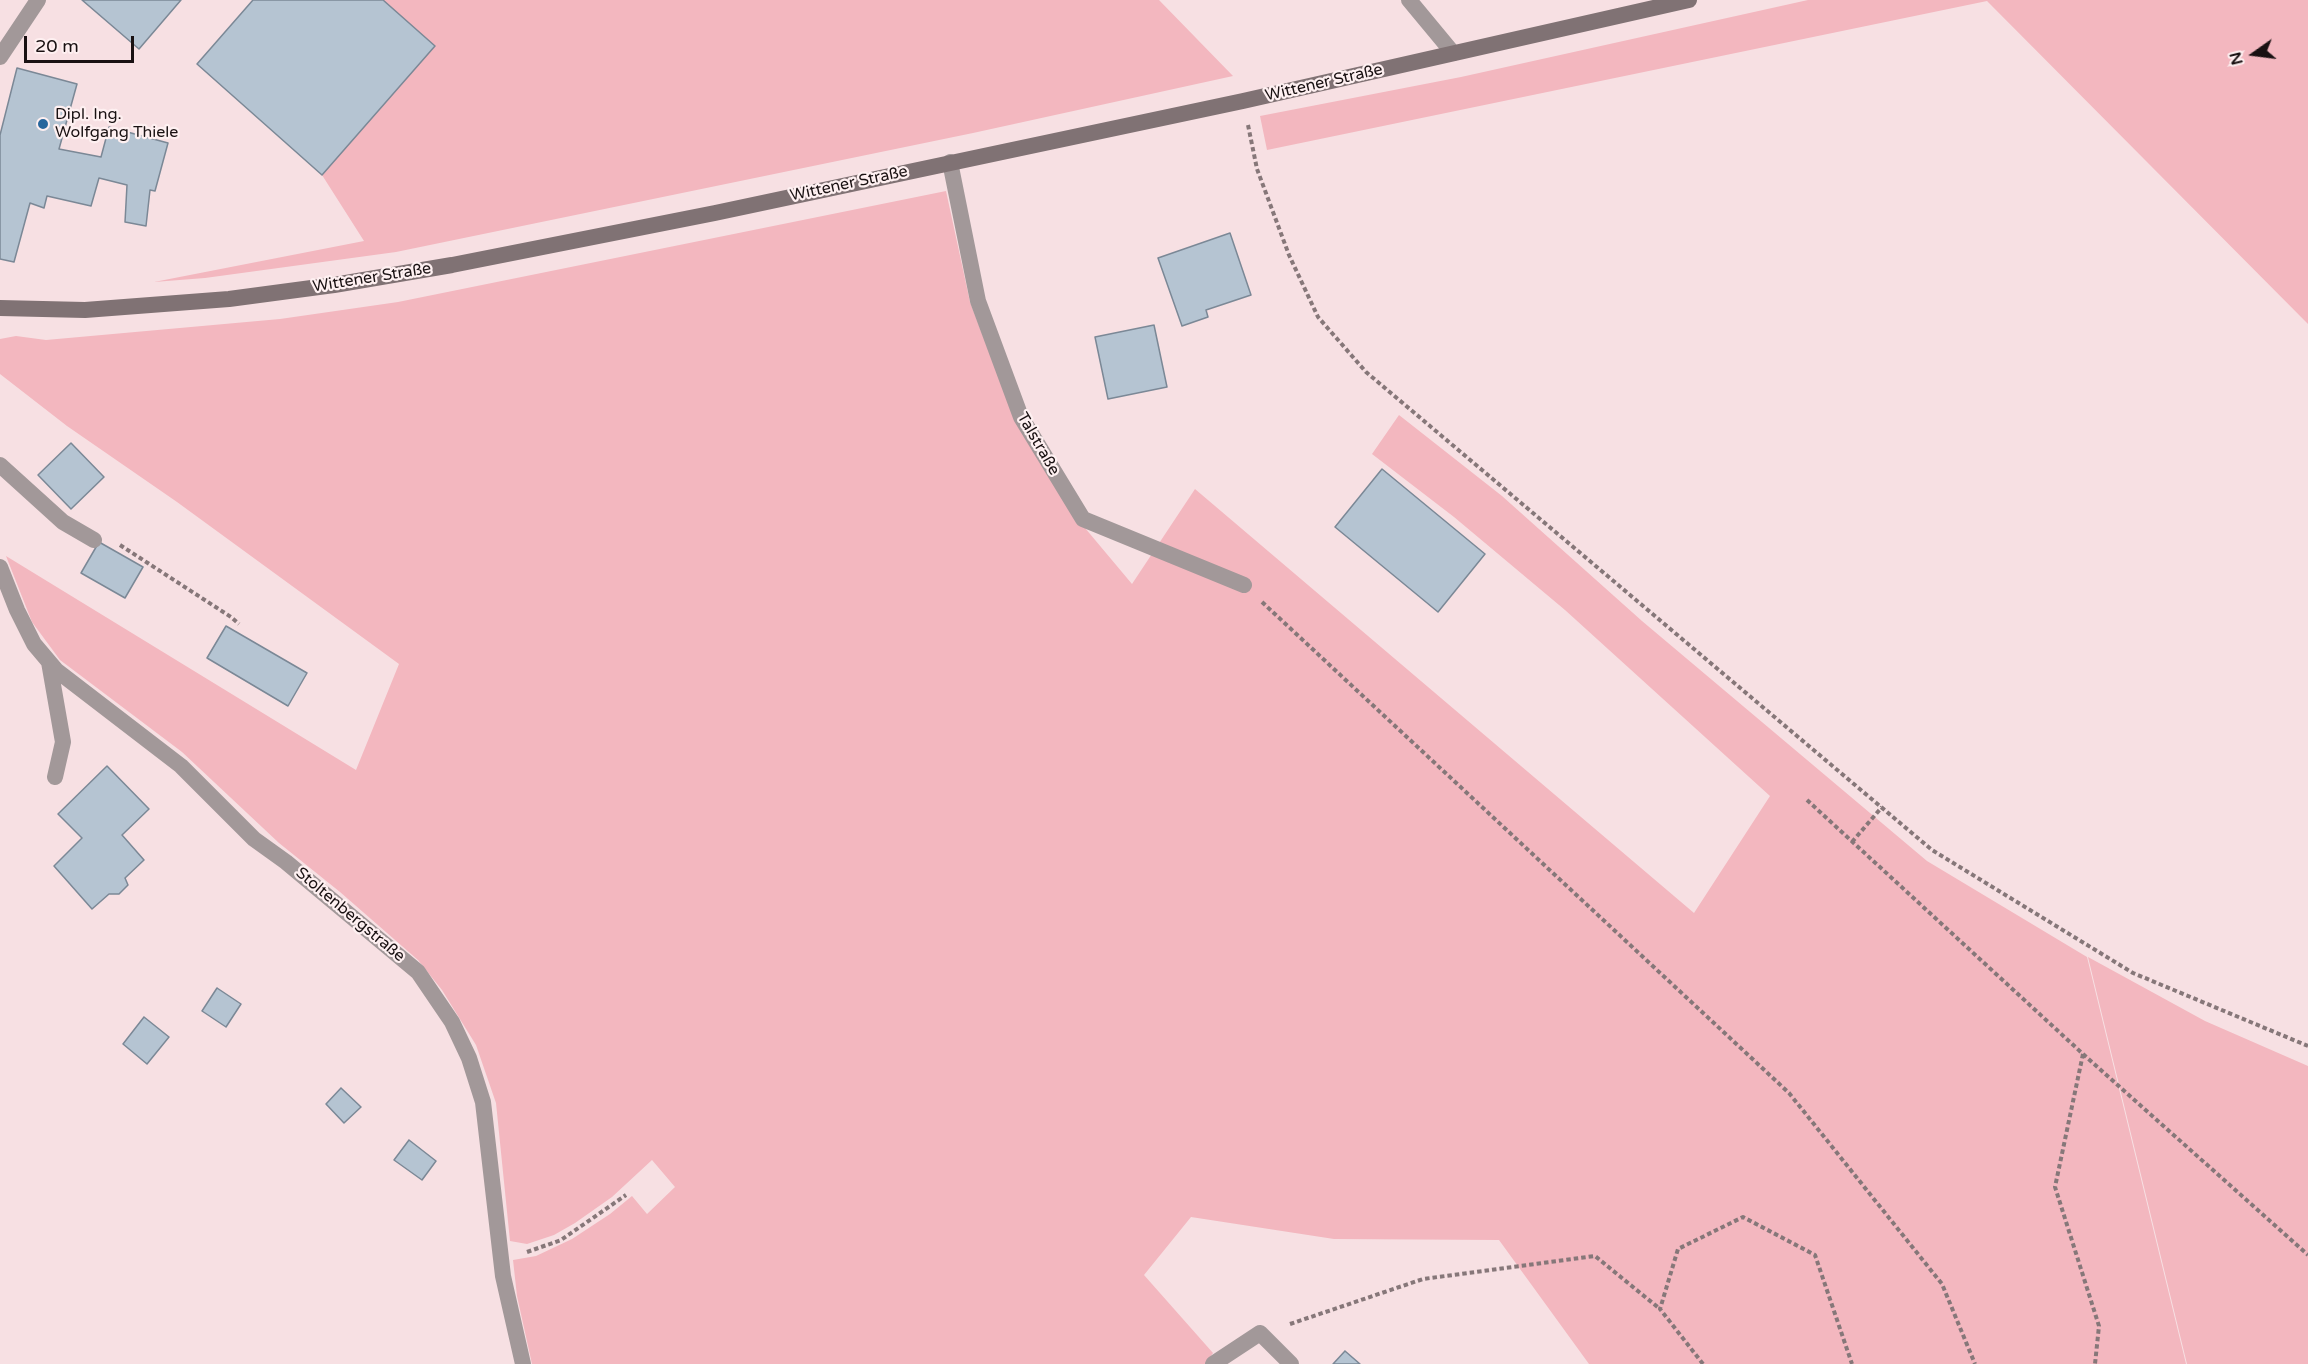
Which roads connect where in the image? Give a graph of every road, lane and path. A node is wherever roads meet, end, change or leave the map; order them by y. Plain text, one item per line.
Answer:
1 (38, 0) edge
2 (1409, 0) edge
3 (1689, 0) edge
4 (1453, 53) junction
5 (0, 57) edge
6 (1243, 101) junction
7 (950, 162) junction
8 (0, 308) edge
9 (0, 465) edge
10 (94, 540) joint
11 (0, 567) edge
12 (1244, 585) joint
13 (239, 624) dead end
14 (49, 662) junction
15 (55, 777) dead end
16 (1806, 800) dead end
17 (1882, 807) junction
18 (1852, 842) junction
19 (2308, 1046) edge
20 (2083, 1054) junction
21 (626, 1195) dead end
22 (2308, 1255) edge
23 (503, 1276) junction
24 (1660, 1309) junction
25 (1260, 1333) junction
26 (523, 1364) edge
27 (1213, 1364) edge
28 (1291, 1364) edge
29 (1703, 1364) edge
30 (1852, 1364) edge
31 (1975, 1364) edge
32 (2095, 1364) edge

1 - 5 lane
2 - 4 lane
3 - 4 main road, Wittener Straße
4 - 6 main road, Wittener Straße
6 - 7 main road, Wittener Straße
6 - 17 path
7 - 8 main road, Wittener Straße
7 - 12 lane, Talstraße
9 - 10 lane
10 - 13 path
11 - 14 lane, Stoltenbergstraße
12 - 31 path
14 - 15 lane
14 - 23 lane, Stoltenbergstraße
16 - 18 path
17 - 18 path
17 - 19 path
18 - 20 path
20 - 22 path
20 - 32 path
21 - 23 path
23 - 26 lane, Stoltenbergstraße
24 - 25 path
24 - 29 path
24 - 30 path
25 - 27 lane
25 - 28 lane

